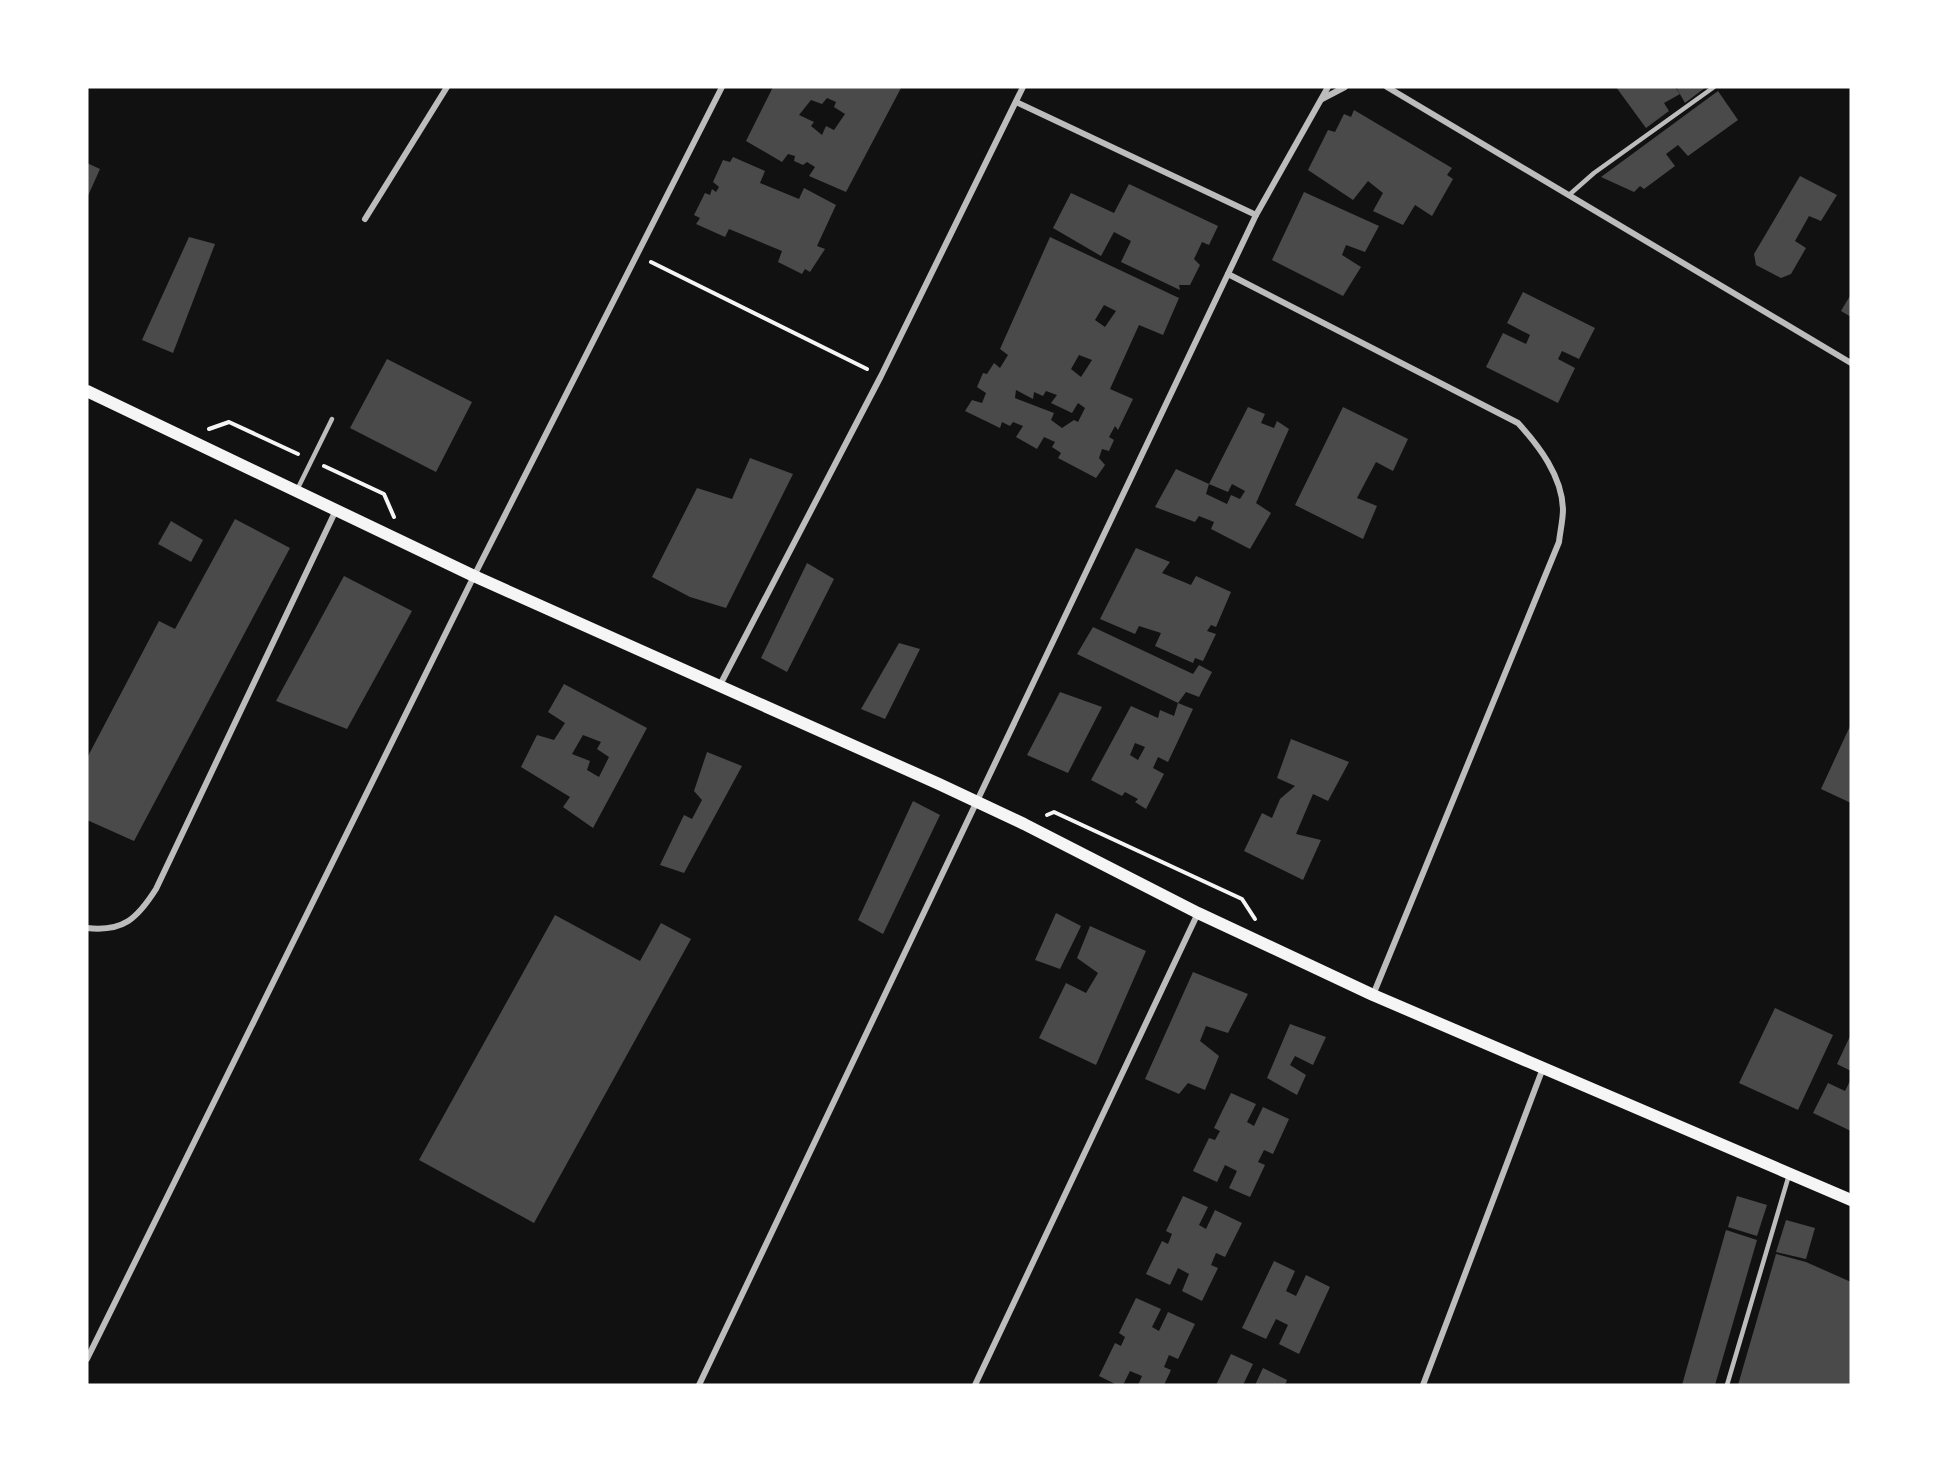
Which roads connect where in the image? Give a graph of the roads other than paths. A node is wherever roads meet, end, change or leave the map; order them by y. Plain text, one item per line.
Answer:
1 (447, 87) edge
2 (722, 87) edge
3 (1023, 87) edge
4 (1328, 87) edge
5 (1345, 87) edge
6 (1387, 87) edge
7 (1714, 87) edge
8 (1322, 99) junction
9 (1016, 102) junction
10 (1569, 195) junction
11 (1256, 215) junction
12 (365, 219) dead end
13 (1228, 274) junction
14 (1851, 363) edge
15 (87, 391) edge
16 (332, 419) dead end
17 (297, 491) junction
18 (336, 510) junction
19 (474, 576) junction
20 (719, 686) junction
21 (977, 802) junction
22 (1197, 913) junction
23 (87, 928) edge
24 (1373, 995) junction
25 (1543, 1068) junction
26 (1790, 1172) junction
27 (1851, 1200) edge
28 (87, 1359) edge
29 (699, 1385) edge
30 (975, 1385) edge
31 (1423, 1385) edge
32 (1727, 1385) edge

1 - 12 street
2 - 19 street
3 - 9 street
4 - 8 street
5 - 8 street
6 - 10 street
7 - 10 lane
8 - 11 street
9 - 11 street
9 - 20 street
10 - 14 street
11 - 13 street
13 - 21 street
13 - 24 street
15 - 17 main road
16 - 17 lane
17 - 18 main road
18 - 19 main road
18 - 23 street
19 - 20 main road
19 - 28 street
20 - 21 main road
21 - 22 main road
21 - 29 street
22 - 24 main road
22 - 30 street
24 - 25 main road
25 - 26 main road
25 - 31 street
26 - 27 main road
26 - 32 lane

